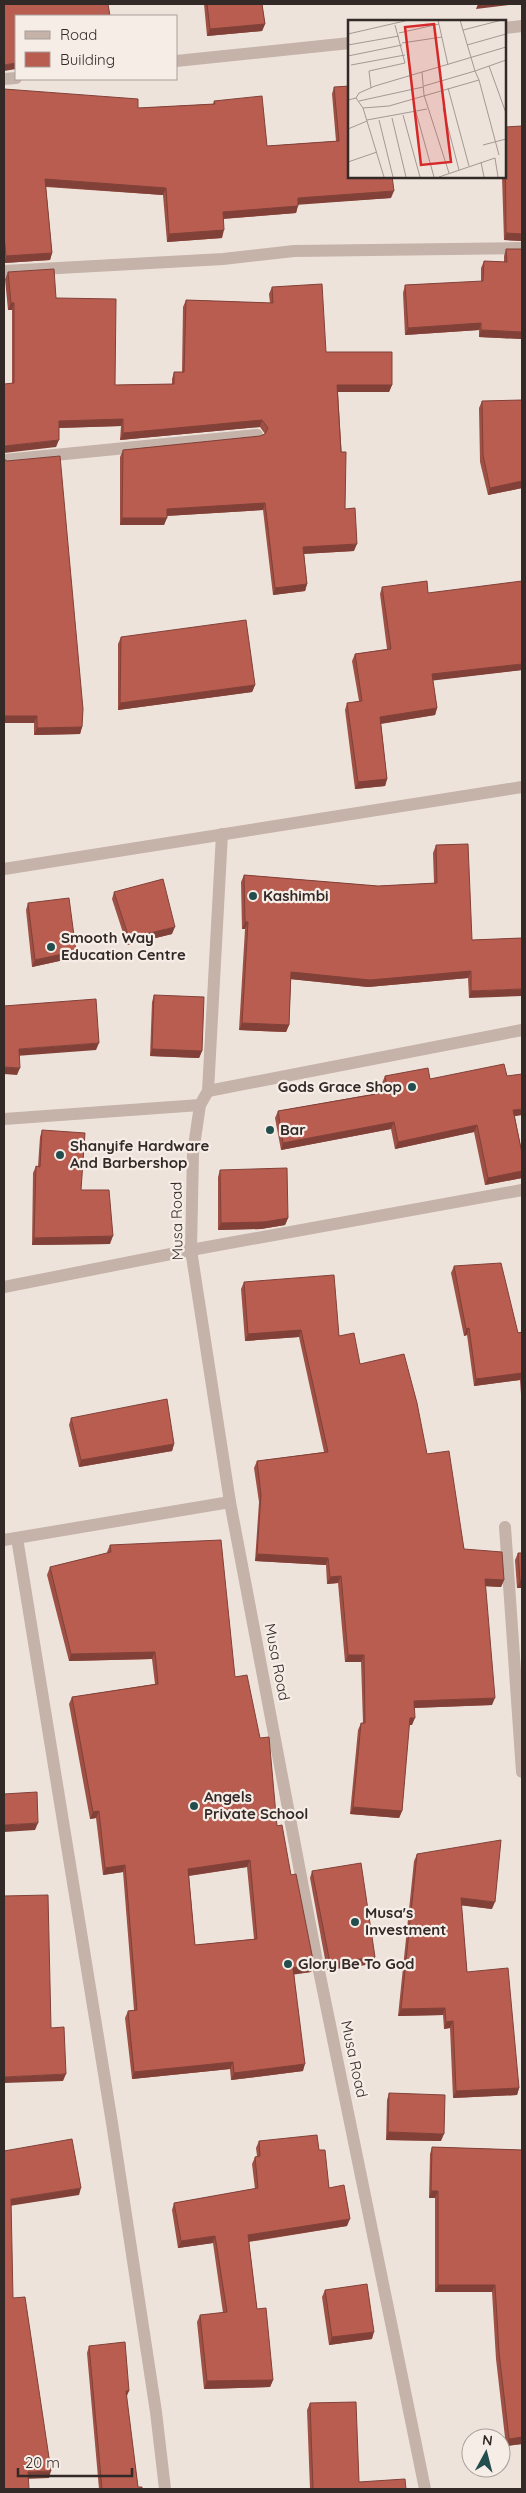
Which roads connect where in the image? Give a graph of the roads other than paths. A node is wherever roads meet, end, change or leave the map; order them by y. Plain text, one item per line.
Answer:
1 (522, 26) edge
2 (506, 28) edge
3 (348, 43) edge
4 (178, 61) edge
5 (522, 248) edge
6 (4, 271) edge
7 (257, 435) edge
8 (4, 460) edge
9 (522, 787) edge
10 (222, 834) junction
11 (4, 869) edge
12 (522, 1030) edge
13 (208, 1091) junction
14 (200, 1105) junction
15 (4, 1119) edge
16 (522, 1190) edge
17 (191, 1250) junction
18 (4, 1287) edge
19 (230, 1502) junction
20 (505, 1527) dead end
21 (17, 1538) junction
22 (4, 1540) edge
23 (522, 1772) edge
24 (165, 2489) edge
25 (425, 2489) edge

1 - 2 street
3 - 4 street
5 - 6 street
7 - 8 street
9 - 10 street
10 - 11 street
10 - 13 street, Musa Road
12 - 13 street
13 - 14 street, Musa Road
14 - 15 street
14 - 17 street, Musa Road
16 - 17 street
17 - 18 street
17 - 19 street, Musa Road
19 - 21 street
19 - 25 street, Musa Road
20 - 23 street
21 - 22 street
21 - 24 street

